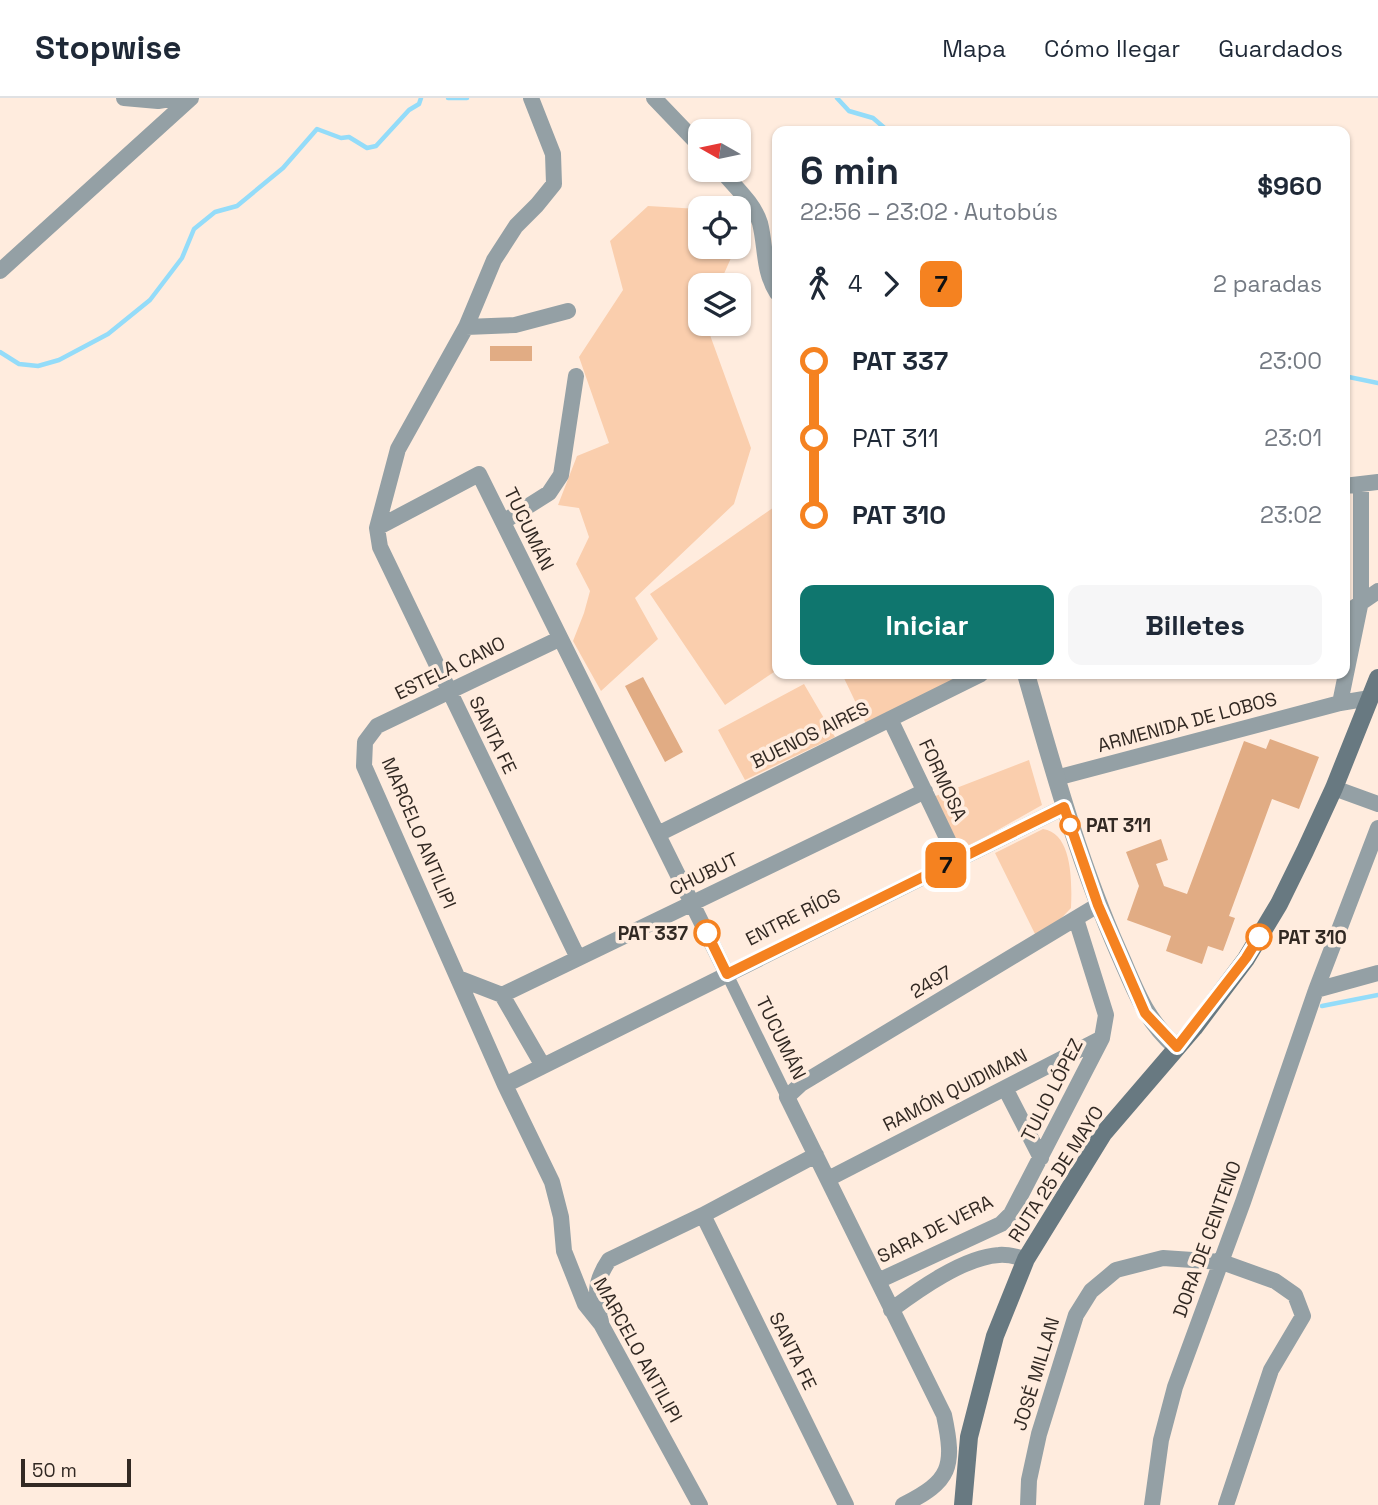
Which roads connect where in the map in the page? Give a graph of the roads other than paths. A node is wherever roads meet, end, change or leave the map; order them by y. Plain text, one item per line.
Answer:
1 (124, 98) edge
2 (176, 98) edge
3 (191, 98) edge
4 (531, 98) edge
5 (654, 98) edge
6 (688, 133) edge
7 (731, 182) edge
8 (0, 271) edge
9 (772, 282) edge
10 (568, 311) dead end
11 (466, 327) junction
12 (576, 376) dead end
13 (1378, 482) edge
14 (1361, 484) junction
15 (1350, 485) edge
16 (503, 522) junction
17 (377, 527) junction
18 (1378, 591) edge
19 (1362, 601) junction
20 (1350, 608) edge
21 (559, 639) junction
22 (1350, 657) edge
23 (1378, 678) edge
24 (971, 679) edge
25 (1027, 679) edge
26 (1345, 679) edge
27 (449, 692) junction
28 (1370, 698) junction
29 (1340, 703) junction
30 (890, 719) junction
31 (365, 742) joint
32 (1056, 778) junction
33 (1334, 788) junction
34 (925, 791) junction
35 (1378, 804) edge
36 (1064, 807) junction
37 (1378, 828) edge
38 (658, 834) junction
39 (957, 859) junction
40 (692, 903) junction
41 (1098, 905) junction
42 (1076, 919) junction
43 (578, 958) junction
44 (1378, 973) edge
45 (727, 974) junction
46 (458, 978) junction
47 (1316, 990) junction
48 (502, 995) junction
49 (1102, 1038) junction
50 (1177, 1047) junction
51 (543, 1066) junction
52 (505, 1085) junction
53 (1005, 1087) junction
54 (787, 1097) junction
55 (816, 1155) junction
56 (1041, 1158) junction
57 (828, 1179) junction
58 (1011, 1214) joint
59 (703, 1215) junction
60 (1026, 1259) junction
61 (1222, 1262) junction
62 (878, 1281) junction
63 (891, 1310) junction
64 (601, 1324) junction
65 (700, 1505) edge
66 (846, 1505) edge
67 (903, 1505) edge
68 (963, 1505) edge
69 (1028, 1505) edge
70 (1152, 1505) edge
71 (1226, 1505) edge

1 - 2 street
3 - 8 street
4 - 11 street
5 - 6 street
7 - 9 street
10 - 11 street
11 - 17 street
12 - 16 street
13 - 14 street
14 - 15 street
14 - 19 street
16 - 17 street, TUCUMÁN
16 - 21 street, TUCUMÁN
17 - 27 street, SANTA FE
18 - 19 street
19 - 20 street
19 - 22 street
21 - 27 street, ESTELA CANO
21 - 38 street, TUCUMÁN
23 - 28 main road, RUTA 25 DE MAYO
24 - 30 street, BUENOS AIRES
25 - 32 street
26 - 29 street
27 - 31 street, ESTELA CANO
27 - 43 street, SANTA FE
28 - 29 street, ARMENIDA DE LOBOS
28 - 33 main road, RUTA 25 DE MAYO
29 - 32 street, ARMENIDA DE LOBOS
30 - 34 street, FORMOSA
30 - 38 street, BUENOS AIRES
31 - 46 street, MARCELO ANTILIPI
32 - 36 street
33 - 35 street
33 - 50 main road, RUTA 25 DE MAYO
34 - 39 street, FORMOSA
34 - 40 street, CHUBUT
36 - 39 street, ENTRE RÍOS
36 - 41 street
37 - 47 street, DORA DE CENTENO
38 - 40 street, TUCUMÁN
39 - 45 street, ENTRE RÍOS
40 - 43 street, CHUBUT
40 - 45 street, TUCUMÁN
41 - 42 street, 2497
41 - 50 street
42 - 49 street, TULIO LÓPEZ
42 - 54 street, 2497
43 - 48 street, CHUBUT
44 - 47 street
45 - 51 street, ENTRE RÍOS
45 - 54 street, TUCUMÁN
46 - 48 street
46 - 52 street, MARCELO ANTILIPI
47 - 61 street, DORA DE CENTENO
48 - 51 street
49 - 53 street, RAMÓN QUIDIMAN
49 - 56 street, TULIO LÓPEZ
50 - 60 main road, RUTA 25 DE MAYO
51 - 52 street, ENTRE RÍOS
52 - 64 street, MARCELO ANTILIPI
53 - 56 street, TULIO LÓPEZ
53 - 57 street, RAMÓN QUIDIMAN
54 - 55 street, TUCUMÁN
55 - 57 street, TUCUMÁN
55 - 59 street
56 - 58 street, TULIO LÓPEZ
57 - 62 street, TUCUMÁN
58 - 62 street, SARA DE VERA
59 - 64 street
59 - 66 street, SANTA FE
60 - 63 street
60 - 68 main road, RUTA 25 DE MAYO
61 - 69 street, JOSÉ MILLAN
61 - 70 street, DORA DE CENTENO
61 - 71 street
62 - 63 street, TUCUMÁN
63 - 67 street, TUCUMÁN
64 - 65 street, MARCELO ANTILIPI

